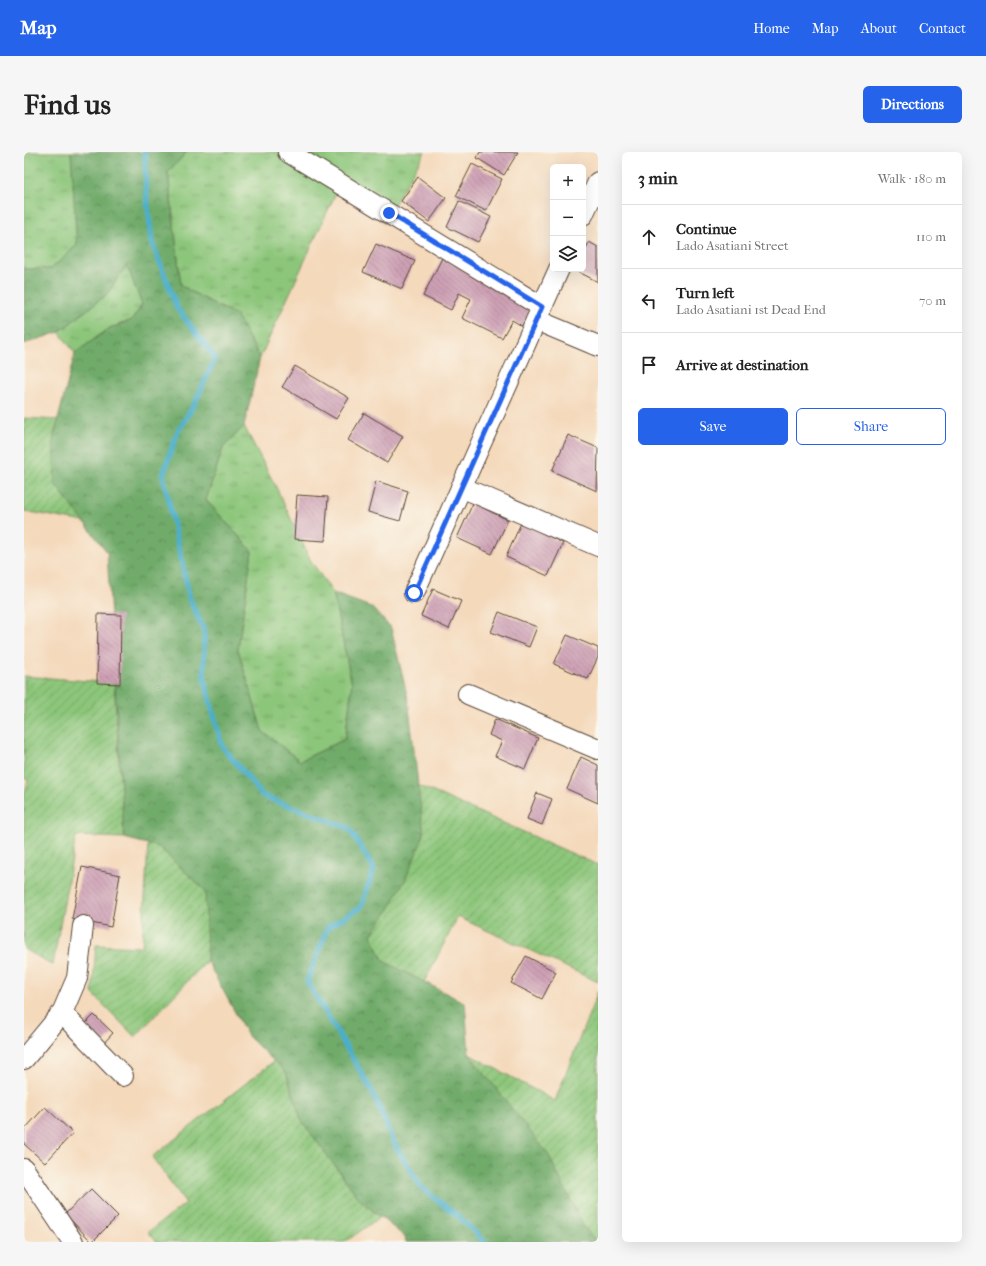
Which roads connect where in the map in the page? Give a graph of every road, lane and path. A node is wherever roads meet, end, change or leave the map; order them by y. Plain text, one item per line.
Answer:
1 (288, 152) edge
2 (598, 182) edge
3 (586, 208) edge
4 (558, 272) edge
5 (539, 314) junction
6 (598, 346) edge
7 (461, 488) junction
8 (598, 546) edge
9 (414, 593) dead end
10 (468, 694) dead end
11 (598, 748) edge
12 (83, 926) dead end
13 (62, 1013) junction
14 (24, 1058) edge
15 (123, 1076) dead end
16 (24, 1169) edge
17 (73, 1242) edge

1 - 5 street
2 - 3 street
4 - 5 street
5 - 6 street
5 - 7 street
7 - 8 street
7 - 9 street
10 - 11 street
12 - 13 street
13 - 14 street
13 - 15 street
16 - 17 street

